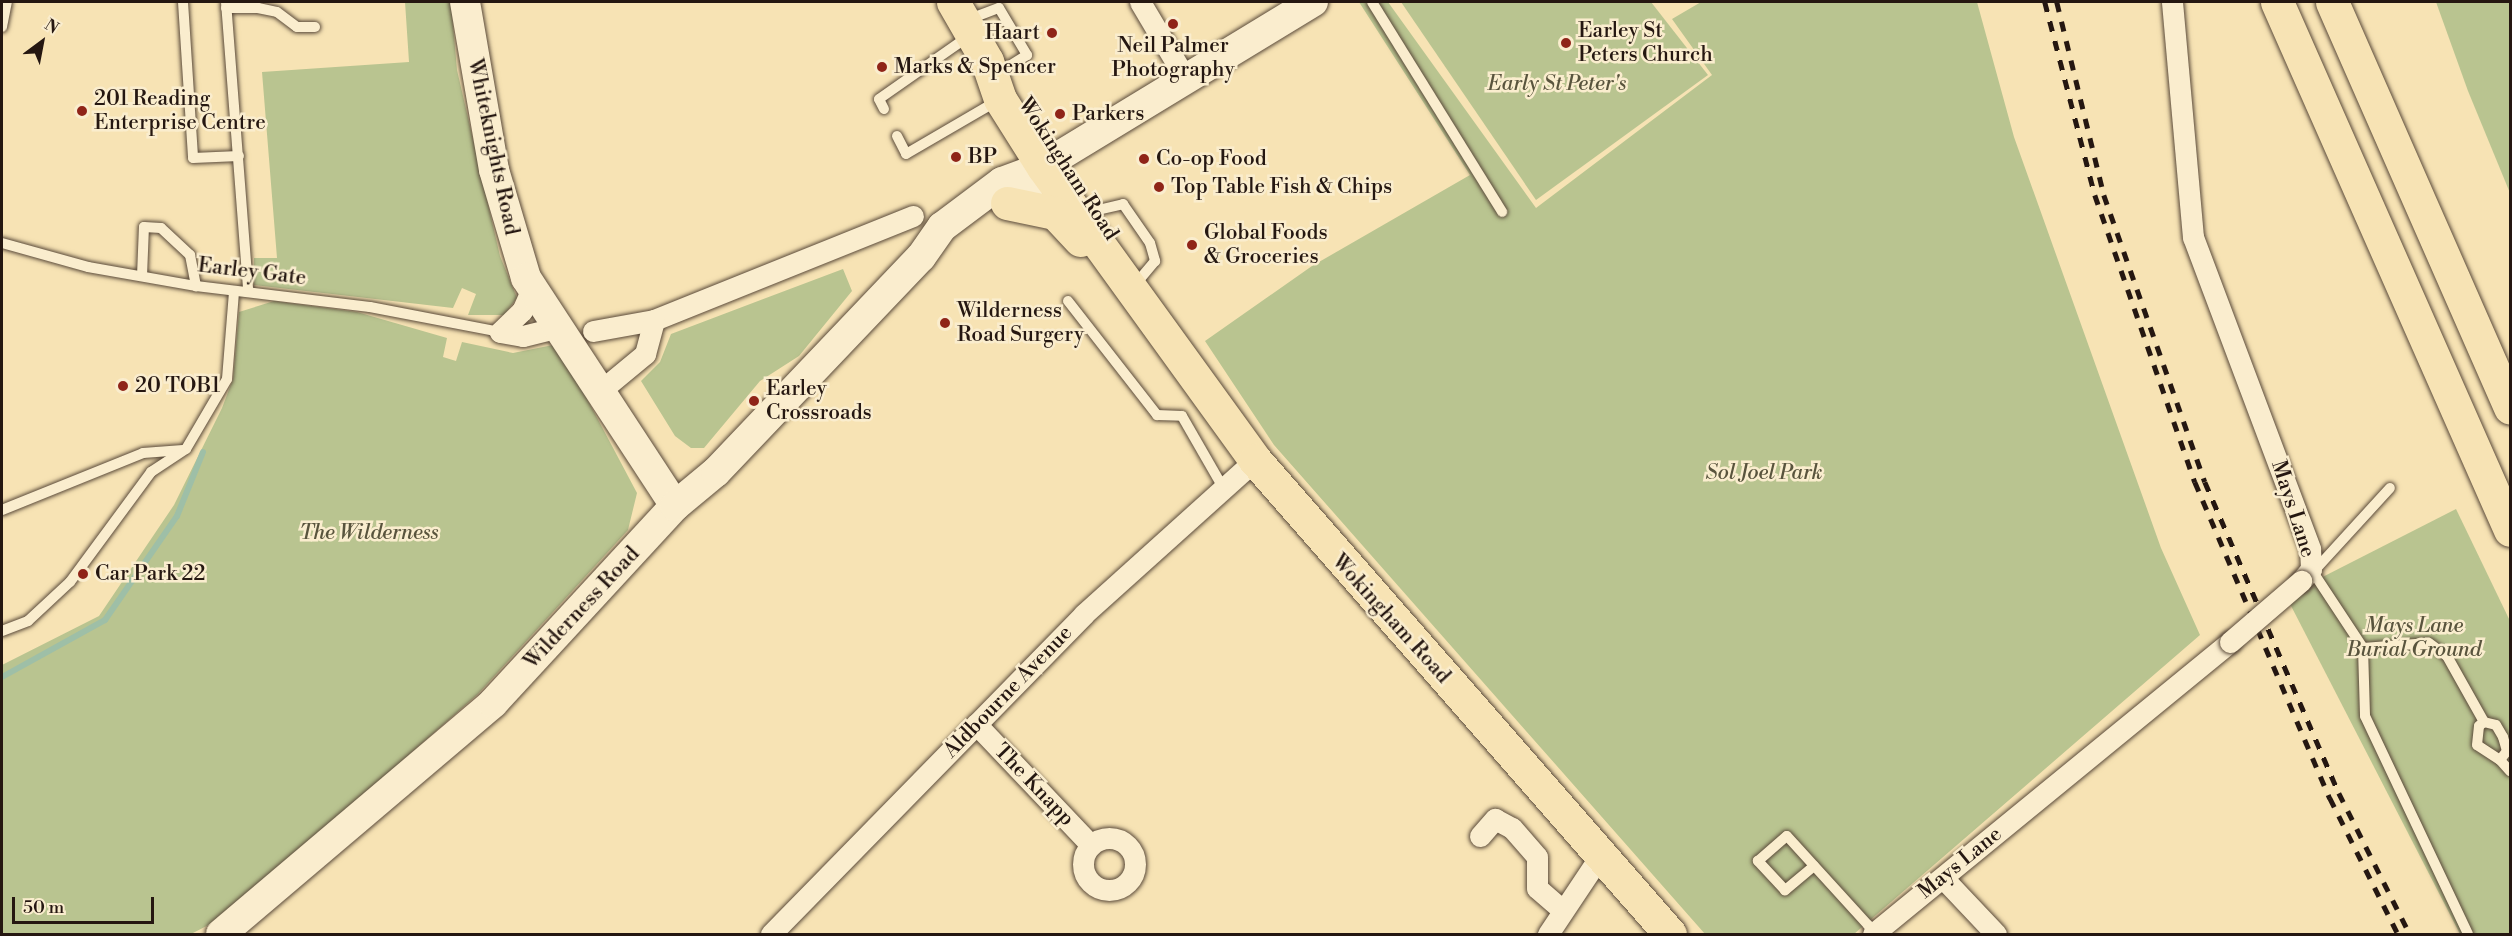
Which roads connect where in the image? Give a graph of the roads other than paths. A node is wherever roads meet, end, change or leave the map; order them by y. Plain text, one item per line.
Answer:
1 (7, 2) edge
2 (183, 2) edge
3 (465, 2) edge
4 (1140, 2) edge
5 (1313, 2) edge
6 (1372, 2) edge
7 (2172, 2) edge
8 (2277, 2) edge
9 (2332, 2) edge
10 (226, 5) edge
11 (2, 27) edge
12 (315, 27) dead end
13 (979, 48) edge
14 (1184, 76) junction
15 (884, 109) dead end
16 (897, 136) dead end
17 (239, 156) junction
18 (1052, 161) junction
19 (1007, 203) junction
20 (1502, 212) dead end
21 (913, 216) dead end
22 (2, 243) edge
23 (921, 257) junction
24 (142, 276) junction
25 (196, 286) junction
26 (1134, 287) junction
27 (532, 289) junction
28 (248, 291) junction
29 (234, 292) junction
30 (1068, 301) dead end
31 (654, 320) junction
32 (555, 328) junction
33 (593, 331) dead end
34 (500, 332) junction
35 (599, 392) junction
36 (2511, 408) edge
37 (186, 449) junction
38 (1255, 460) junction
39 (2390, 488) dead end
40 (1224, 489) junction
41 (675, 506) junction
42 (2, 510) edge
43 (2511, 531) edge
44 (2309, 574) junction
45 (2, 632) edge
46 (2363, 648) junction
47 (2484, 722) junction
48 (976, 724) junction
49 (2500, 760) junction
50 (2511, 771) edge
51 (1480, 836) dead end
52 (1092, 845) dead end
53 (1600, 856) junction
54 (1814, 866) junction
55 (1942, 878) junction
56 (1562, 910) junction
57 (231, 932) edge
58 (771, 934) edge
59 (1548, 934) edge
60 (1670, 934) edge
61 (1874, 934) edge
62 (1996, 934) edge
63 (2468, 934) edge

1 - 11 lane
2 - 17 lane
3 - 27 main road, Whiteknights Road
4 - 14 street
5 - 14 main road
6 - 20 lane
7 - 44 street, Mays Lane
8 - 43 main road
9 - 36 main road
10 - 12 lane
10 - 17 lane
13 - 15 lane
13 - 16 lane
13 - 18 main road, Wokingham Road
14 - 18 main road
17 - 28 lane
18 - 19 main road, Wilderness Road
18 - 23 main road, Wilderness Road
18 - 26 main road, Wokingham Road
18 - 26 main road, Wokingham Road
19 - 23 main road, Wilderness Road
19 - 26 main road
21 - 31 street
22 - 24 lane, Earley Gate
23 - 41 main road, Wilderness Road
24 - 25 lane, Earley Gate
24 - 25 lane
25 - 29 lane, Earley Gate
26 - 38 main road, Wokingham Road
27 - 32 main road, Whiteknights Road
27 - 34 street
28 - 29 lane, Earley Gate
28 - 34 lane, Earley Gate
29 - 37 lane
30 - 40 lane
31 - 33 street
31 - 35 street
32 - 34 street
32 - 35 main road, Whiteknights Road
35 - 41 main road, Whiteknights Road
37 - 42 lane
37 - 45 lane
38 - 40 street, Aldbourne Avenue
38 - 53 main road, Wokingham Road
39 - 44 lane
40 - 48 street, Aldbourne Avenue
41 - 57 main road, Wilderness Road
44 - 46 lane
44 - 55 street, Mays Lane, bridge
46 - 47 lane
46 - 63 lane
47 - 49 lane
47 - 49 lane
48 - 52 street, The Knapp
48 - 58 street, Aldbourne Avenue
49 - 50 lane
51 - 56 street
53 - 56 street
53 - 60 main road, Wokingham Road
54 - 54 lane
54 - 61 lane
55 - 61 street, Mays Lane
55 - 62 street
56 - 59 street

